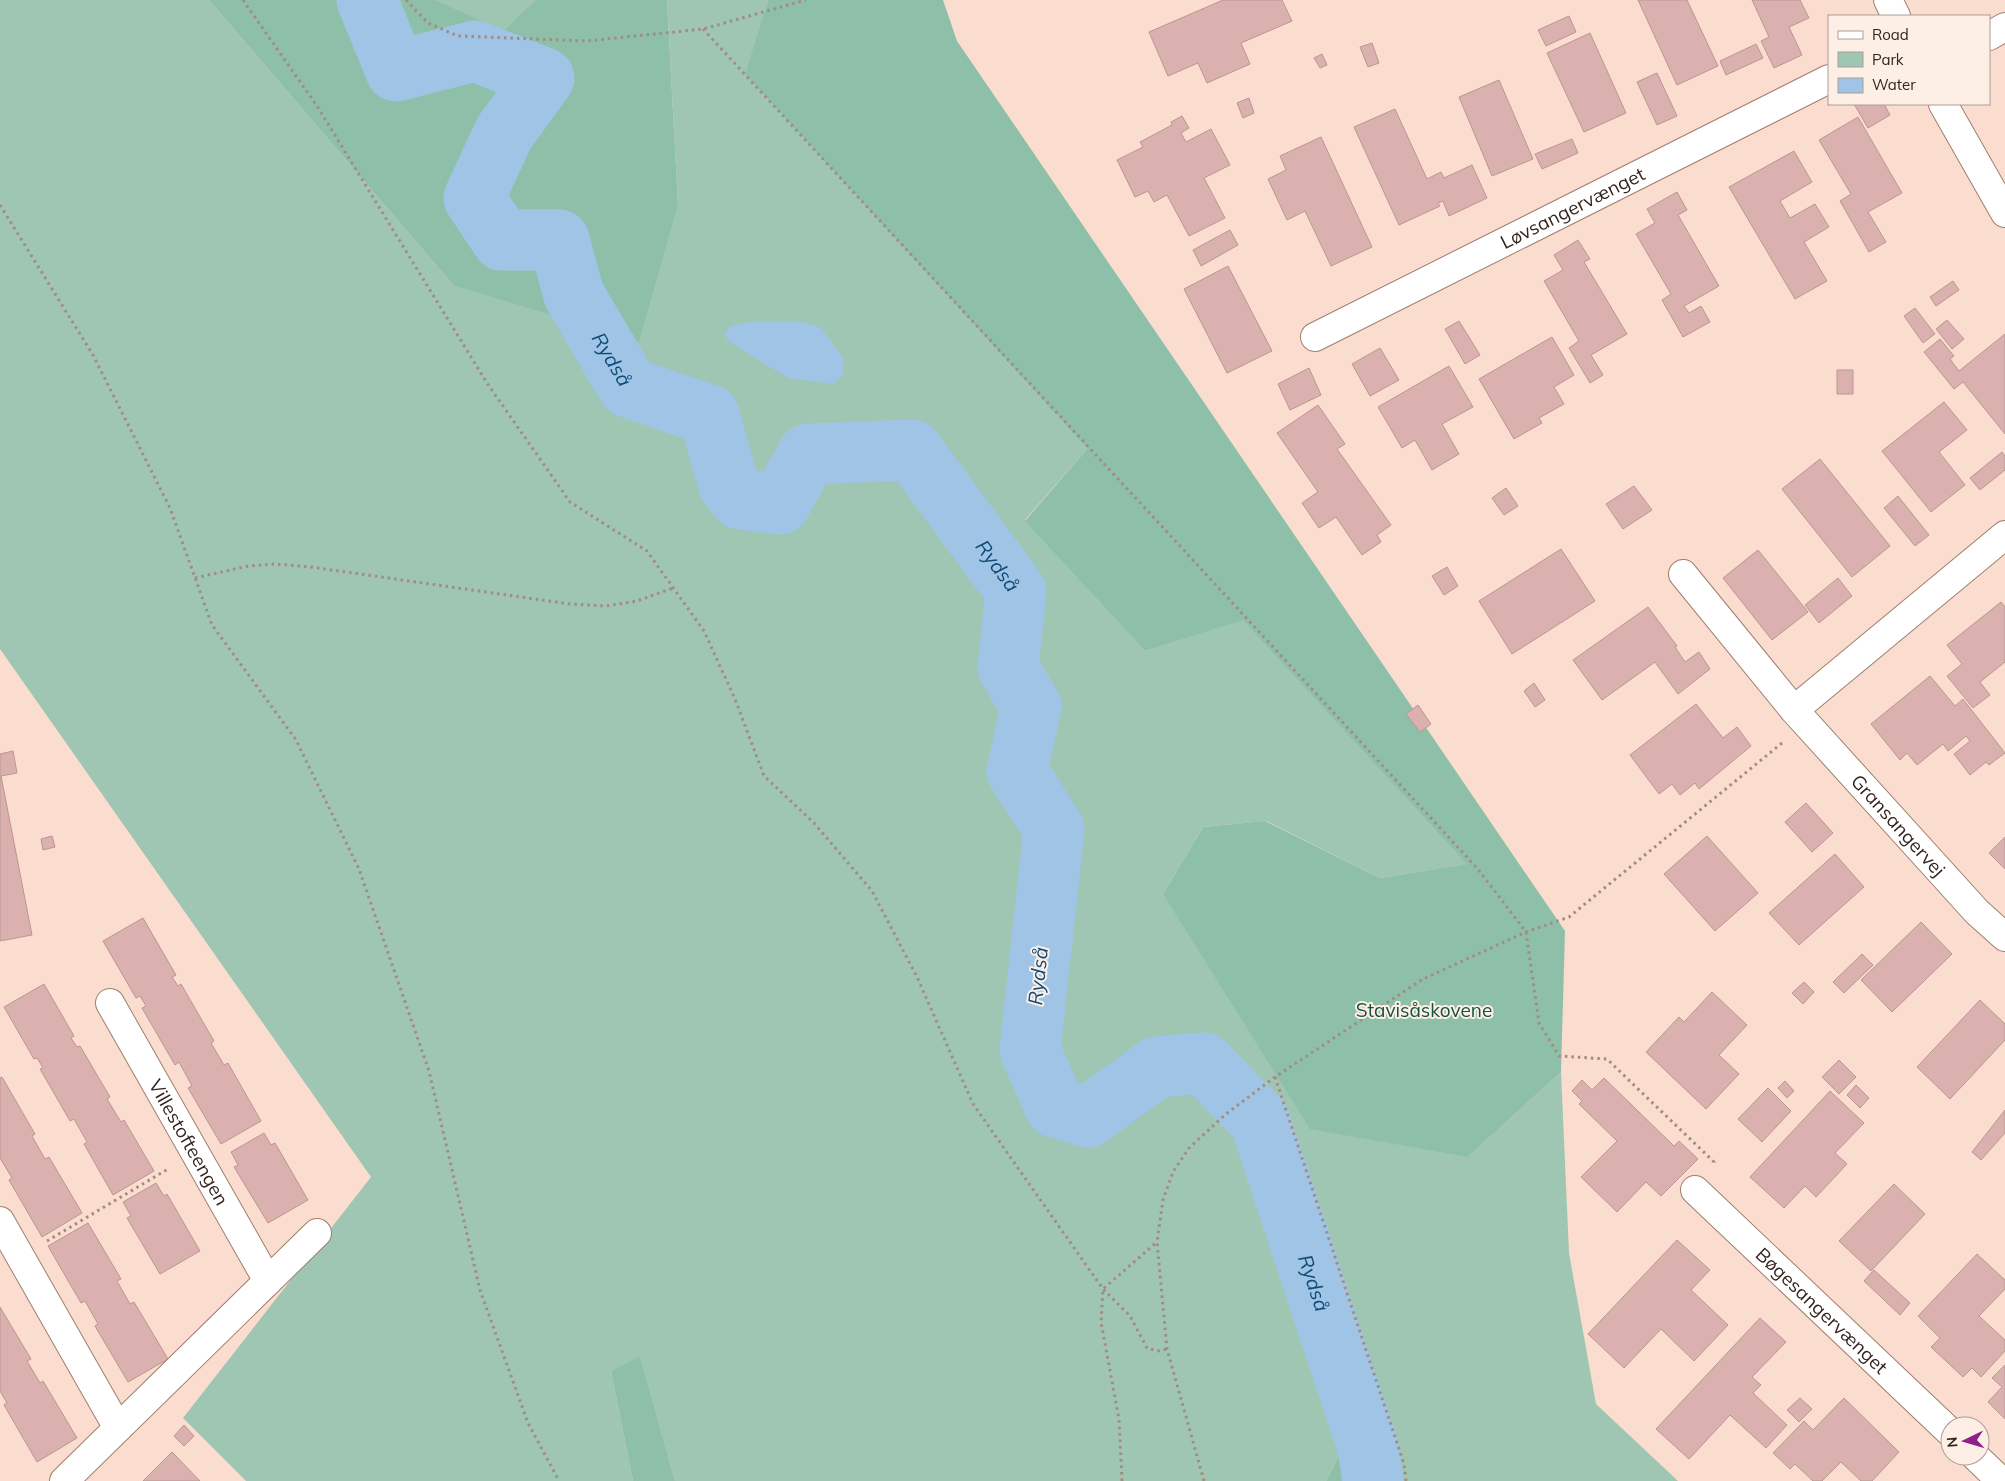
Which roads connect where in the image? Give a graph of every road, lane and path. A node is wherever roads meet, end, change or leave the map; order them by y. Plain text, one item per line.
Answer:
1 (243, 0) edge
2 (406, 0) edge
3 (806, 0) edge
4 (1888, 0) edge
5 (1896, 15) edge
6 (2005, 27) edge
7 (703, 29) junction
8 (1990, 35) edge
9 (1828, 80) edge
10 (1944, 105) edge
11 (0, 205) edge
12 (2005, 213) edge
13 (1315, 337) dead end
14 (2005, 535) edge
15 (1683, 574) dead end
16 (195, 578) junction
17 (673, 588) junction
18 (1794, 710) junction
19 (1526, 932) junction
20 (2005, 937) edge
21 (110, 1003) dead end
22 (1275, 1077) junction
23 (196, 1152) junction
24 (1694, 1190) joint
25 (0, 1221) edge
26 (317, 1233) dead end
27 (1157, 1242) junction
28 (20, 1257) junction
29 (268, 1281) junction
30 (1103, 1289) junction
31 (1167, 1349) junction
32 (1940, 1423) edge
33 (118, 1428) junction
34 (1985, 1466) edge
35 (64, 1481) edge
36 (559, 1481) edge
37 (1122, 1481) edge
38 (1204, 1481) edge
39 (1406, 1481) edge
40 (2001, 1481) edge

1 - 17 path
2 - 7 path
3 - 7 path
4 - 5 street
6 - 8 street
7 - 19 path
9 - 13 street, Løvsangervænget
10 - 12 street
11 - 16 path
14 - 18 street
15 - 18 street, Gransangervej
16 - 17 path
16 - 36 path
17 - 30 path
18 - 19 path
18 - 20 street, Gransangervej
19 - 22 path
19 - 24 path
21 - 23 street, Villestofteengen
22 - 27 path
22 - 39 path
23 - 28 path
23 - 29 street, Villestofteengen
24 - 32 street, Bøgesangervænget
25 - 28 street
26 - 29 street
27 - 30 path
27 - 31 path
28 - 33 street
29 - 33 street
30 - 31 path
30 - 37 path
31 - 38 path
33 - 35 street
34 - 40 street

